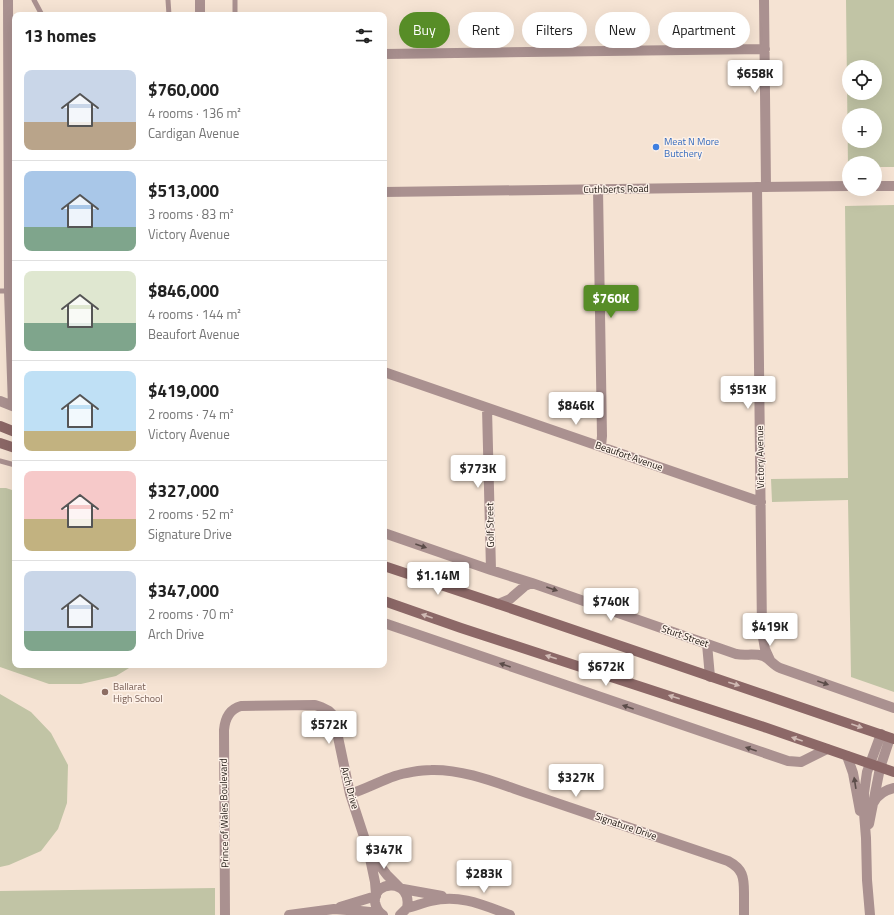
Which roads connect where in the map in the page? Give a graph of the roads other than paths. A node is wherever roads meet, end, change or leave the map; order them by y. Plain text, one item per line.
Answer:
1 (8, 0) edge
2 (34, 0) edge
3 (168, 0) edge
4 (200, 0) edge
5 (235, 0) edge
6 (764, 0) edge
7 (40, 12) edge
8 (169, 12) edge
9 (200, 12) edge
10 (235, 12) edge
11 (765, 49) junction
12 (387, 54) edge
13 (842, 186) edge
14 (882, 186) edge
15 (894, 186) edge
16 (762, 187) junction
17 (598, 189) junction
18 (387, 192) edge
19 (5, 291) edge
20 (12, 342) edge
21 (387, 373) edge
22 (0, 402) edge
23 (12, 405) edge
24 (488, 408) junction
25 (0, 426) edge
26 (12, 431) edge
27 (0, 443) edge
28 (600, 446) junction
29 (12, 447) edge
30 (0, 460) edge
31 (12, 464) edge
32 (760, 502) junction
33 (387, 534) edge
34 (387, 567) edge
35 (491, 570) junction
36 (532, 583) junction
37 (387, 602) edge
38 (498, 604) junction
39 (387, 624) edge
40 (762, 632) junction
41 (707, 644) junction
42 (753, 654) junction
43 (770, 660) junction
44 (710, 677) junction
45 (894, 708) edge
46 (230, 713) joint
47 (889, 737) edge
48 (827, 749) junction
49 (847, 756) junction
50 (870, 764) junction
51 (880, 768) junction
52 (894, 772) edge
53 (894, 788) edge
54 (350, 794) junction
55 (871, 810) junction
56 (866, 836) junction
57 (368, 849) junction
58 (401, 888) junction
59 (376, 895) junction
60 (451, 898) junction
61 (334, 909) junction
62 (404, 912) edge
63 (382, 914) edge
64 (225, 915) edge
65 (289, 915) edge
66 (510, 915) edge
67 (744, 915) edge
68 (870, 915) edge

1 - 19 street
2 - 7 lane
3 - 8 lane
4 - 9 street
5 - 10 lane
6 - 11 street, Victory Avenue
11 - 12 street
11 - 16 street, Victory Avenue
13 - 16 street, Cuthberts Road
14 - 15 street
16 - 17 street, Cuthberts Road
16 - 32 street, Victory Avenue
17 - 18 street, Cuthberts Road
17 - 28 street
19 - 20 street
21 - 24 street, Beaufort Avenue
22 - 23 street
24 - 28 street, Beaufort Avenue
24 - 35 street, Golf Street
25 - 26 main road
27 - 29 main road
28 - 32 street, Beaufort Avenue
30 - 31 lane
32 - 40 street, Victory Avenue
33 -> 35 street, Sturt Street
34 - 38 main road
35 - 36 street, Sturt Street
36 - 38 street
36 -> 41 street, Sturt Street
48 -> 37 main road
38 - 44 main road
48 -> 39 street
40 - 42 street, Victory Avenue
40 - 43 street, Victory Avenue
41 - 42 street, Sturt Street
41 - 44 street
42 - 43 street, Sturt Street
43 -> 45 street, Sturt Street
44 -> 47 main road
46 - 54 street, Arch Drive
46 - 64 street, Prince of Wales Boulevard
47 - 50 street
47 - 51 street
48 - 49 main road
49 - 50 main road
56 -> 49 street
50 - 51 main road
50 - 56 street
51 - 52 main road
51 - 55 street
53 - 55 street
54 - 57 street, Arch Drive
54 - 67 street, Signature Drive
55 - 56 street
56 - 68 street
57 - 58 street, Arch Drive
57 - 59 street, Arch Drive
58 - 59 street
58 - 60 street
58 - 62 street
59 - 61 street
59 - 63 street, Arch Drive
60 - 62 street
60 - 66 street
61 - 63 street
61 - 65 street

